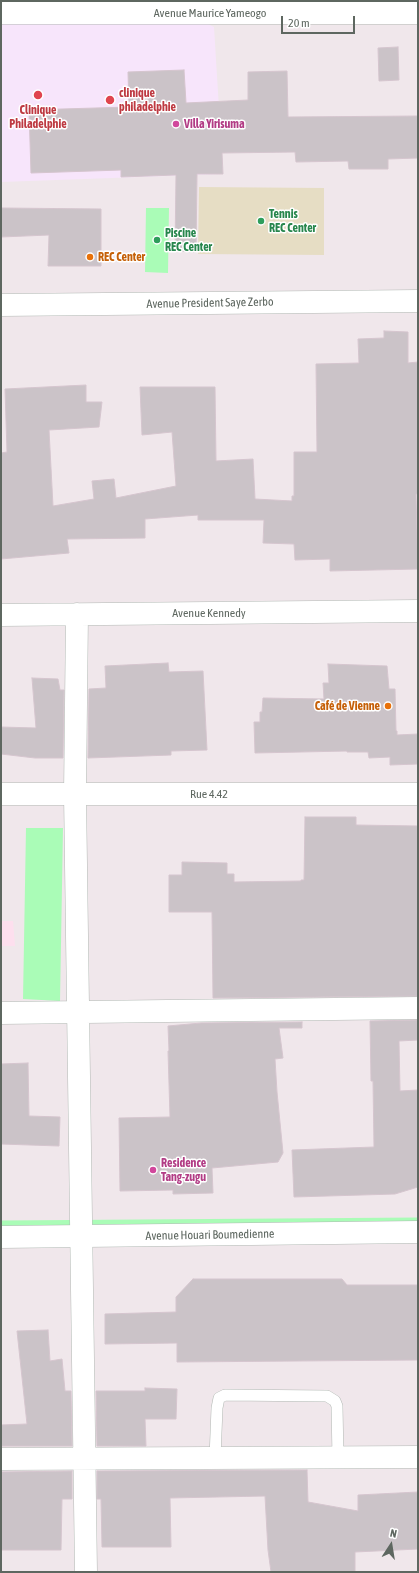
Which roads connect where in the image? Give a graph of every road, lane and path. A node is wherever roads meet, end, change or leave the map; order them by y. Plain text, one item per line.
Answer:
1 (1, 13) edge
2 (418, 14) edge
3 (418, 301) edge
4 (1, 305) edge
5 (418, 611) edge
6 (77, 614) junction
7 (1, 615) edge
8 (1, 794) edge
9 (75, 794) junction
10 (418, 794) edge
11 (418, 1008) edge
12 (78, 1012) junction
13 (1, 1013) edge
14 (418, 1232) edge
15 (82, 1236) junction
16 (1, 1237) edge
17 (418, 1457) edge
18 (215, 1458) junction
19 (338, 1458) junction
20 (1, 1459) edge
21 (85, 1459) junction
22 (86, 1572) edge

1 - 2 street, Avenue Maurice Yameogo
3 - 4 street, Avenue President Saye Zerbo
5 - 6 street, Avenue Kennedy
6 - 7 street, Avenue Kennedy
6 - 9 street
8 - 9 street, Rue 4.42
9 - 10 street, Rue 4.42
9 - 12 street
11 - 12 street
12 - 13 street
12 - 15 street
14 - 15 street, Avenue Houari Boumedienne
15 - 16 street, Avenue Houari Boumedienne
15 - 21 street
17 - 19 street
18 - 19 street
18 - 19 lane
18 - 21 street
20 - 21 street
21 - 22 street

